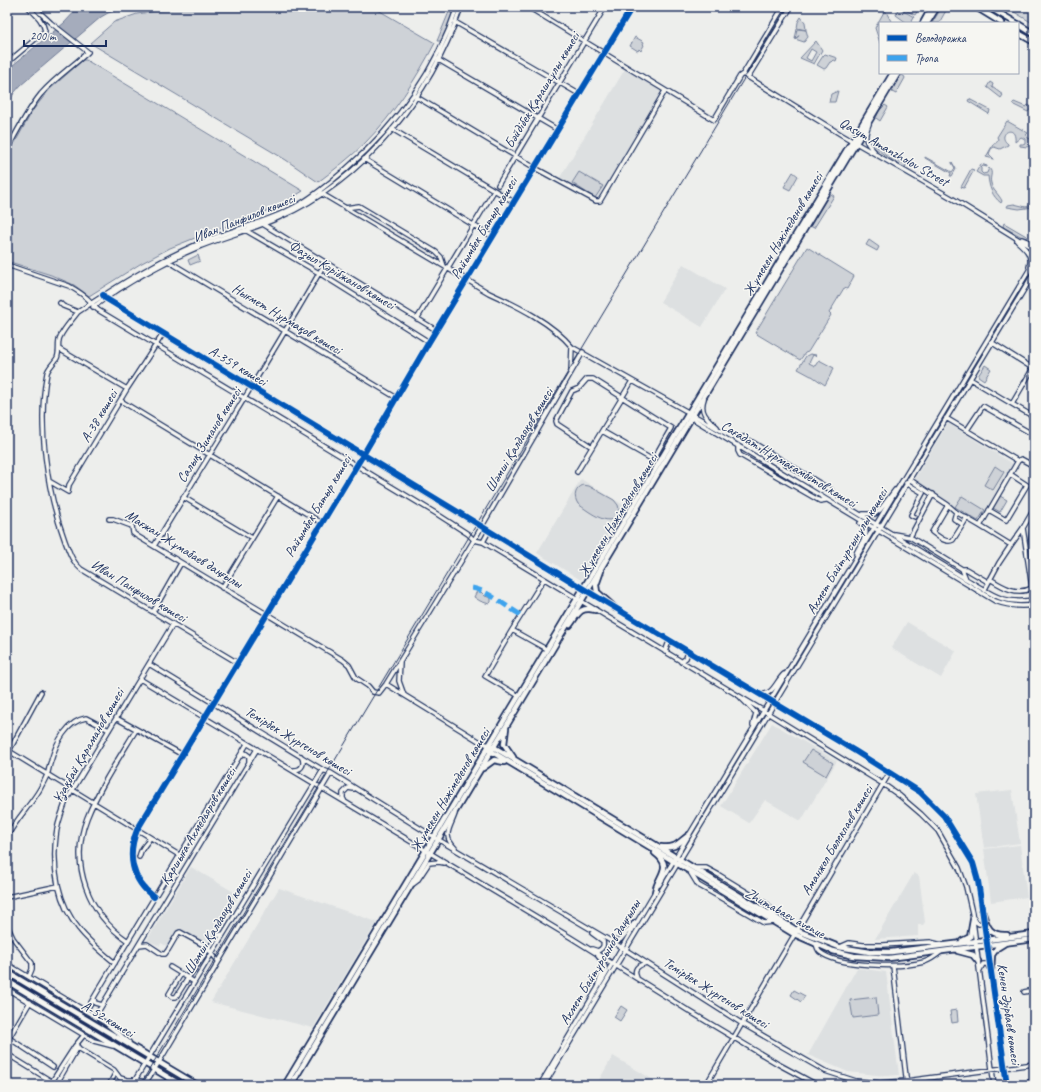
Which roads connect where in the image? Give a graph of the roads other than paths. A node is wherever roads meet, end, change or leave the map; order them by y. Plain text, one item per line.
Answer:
1 (28, 7) edge
2 (34, 7) edge
3 (458, 7) edge
4 (461, 7) edge
5 (528, 7) edge
6 (605, 7) edge
7 (632, 7) edge
8 (783, 7) edge
9 (791, 7) edge
10 (932, 7) edge
11 (937, 7) edge
12 (976, 7) edge
13 (989, 7) edge
14 (454, 22) junction
15 (923, 22) edge
16 (929, 22) edge
17 (1000, 22) edge
18 (1014, 22) edge
19 (1019, 25) edge
20 (1019, 33) edge
21 (1034, 34) edge
22 (584, 41) junction
23 (1034, 42) edge
24 (603, 54) junction
25 (437, 59) junction
26 (7, 63) edge
27 (743, 74) junction
28 (892, 74) edge
29 (897, 74) edge
30 (748, 77) junction
31 (560, 82) junction
32 (665, 91) junction
33 (579, 94) junction
34 (415, 96) junction
35 (872, 116) junction
36 (538, 118) junction
37 (391, 128) junction
38 (558, 130) junction
39 (854, 141) junction
40 (7, 150) edge
41 (515, 156) junction
42 (360, 157) junction
43 (880, 157) junction
44 (364, 159) junction
45 (535, 168) junction
46 (498, 185) dead end
47 (494, 191) junction
48 (321, 193) junction
49 (514, 202) junction
50 (345, 208) junction
51 (261, 223) junction
52 (474, 225) junction
53 (244, 229) junction
54 (1010, 235) junction
55 (493, 237) junction
56 (1034, 244) edge
57 (1034, 249) edge
58 (167, 260) junction
59 (1034, 262) edge
60 (324, 263) junction
61 (7, 265) edge
62 (446, 268) junction
63 (318, 273) junction
64 (1034, 273) edge
65 (468, 280) junction
66 (1019, 286) junction
67 (104, 297) junction
68 (60, 303) dead end
69 (92, 305) junction
70 (78, 312) junction
71 (417, 319) junction
72 (436, 330) junction
73 (285, 331) junction
74 (163, 334) junction
75 (987, 340) junction
76 (429, 342) junction
77 (992, 343) junction
78 (156, 345) junction
79 (572, 347) junction
80 (59, 349) junction
81 (583, 352) junction
82 (1034, 369) edge
83 (571, 373) junction
84 (970, 378) junction
85 (632, 381) junction
86 (712, 381) junction
87 (251, 387) junction
88 (128, 390) junction
89 (397, 398) junction
90 (622, 398) junction
91 (244, 399) junction
92 (121, 401) junction
93 (1012, 404) junction
94 (690, 415) junction
95 (1034, 417) edge
96 (946, 418) junction
97 (967, 430) junction
98 (602, 431) junction
99 (1034, 435) edge
100 (730, 436) junction
101 (738, 445) junction
102 (592, 447) junction
103 (209, 454) junction
104 (363, 455) junction
105 (1018, 461) junction
106 (356, 466) junction
107 (1034, 466) edge
108 (577, 472) dead end
109 (1010, 474) junction
110 (909, 479) junction
111 (49, 481) junction
112 (906, 483) junction
113 (899, 487) junction
114 (933, 494) junction
115 (278, 496) junction
116 (184, 497) junction
117 (826, 500) junction
118 (948, 505) junction
119 (1034, 509) edge
120 (844, 510) junction
121 (853, 510) junction
122 (989, 510) junction
123 (956, 512) junction
124 (1034, 514) edge
125 (915, 517) dead end
126 (967, 518) junction
127 (109, 519) dead end
128 (322, 522) junction
129 (962, 524) junction
130 (481, 526) junction
131 (879, 526) junction
132 (980, 526) junction
133 (1023, 528) junction
134 (874, 529) junction
135 (489, 531) junction
136 (878, 531) junction
137 (1032, 531) junction
138 (892, 534) junction
139 (910, 537) junction
140 (252, 538) junction
141 (474, 540) junction
142 (483, 542) junction
143 (1011, 545) junction
144 (154, 546) junction
145 (1034, 553) edge
146 (855, 560) junction
147 (181, 563) junction
148 (604, 563) junction
149 (962, 569) junction
150 (544, 579) junction
151 (966, 579) junction
152 (989, 581) junction
153 (222, 588) junction
154 (985, 589) junction
155 (585, 590) junction
156 (579, 600) junction
157 (1034, 600) edge
158 (1034, 605) edge
159 (615, 608) junction
160 (595, 610) junction
161 (152, 612) junction
162 (267, 613) junction
163 (173, 624) junction
164 (512, 630) junction
165 (562, 633) junction
166 (672, 642) junction
167 (546, 649) junction
168 (665, 652) junction
169 (688, 652) junction
170 (401, 660) junction
171 (682, 662) junction
172 (238, 663) junction
173 (149, 664) junction
174 (788, 670) junction
175 (140, 679) junction
176 (386, 684) junction
177 (41, 692) dead end
178 (757, 693) junction
179 (405, 696) junction
180 (519, 696) junction
181 (740, 696) junction
182 (772, 702) junction
183 (214, 703) junction
184 (766, 712) junction
185 (116, 718) junction
186 (205, 718) junction
187 (506, 725) junction
188 (109, 730) junction
189 (136, 730) junction
190 (750, 734) junction
191 (247, 744) junction
192 (490, 748) junction
193 (257, 749) junction
194 (183, 755) junction
195 (300, 755) junction
196 (238, 760) junction
197 (516, 760) junction
198 (510, 762) junction
199 (248, 764) junction
200 (294, 770) junction
201 (323, 770) junction
202 (480, 770) junction
203 (890, 772) junction
204 (330, 773) junction
205 (48, 774) junction
206 (315, 784) junction
207 (883, 784) junction
208 (321, 788) junction
209 (357, 790) junction
210 (73, 791) junction
211 (346, 802) junction
212 (94, 803) junction
213 (457, 808) junction
214 (7, 824) edge
215 (12, 828) junction
216 (137, 830) junction
217 (689, 835) junction
218 (7, 837) edge
219 (150, 838) junction
220 (436, 838) junction
221 (645, 844) junction
222 (659, 846) junction
223 (428, 852) junction
224 (458, 852) junction
225 (681, 852) junction
226 (179, 855) junction
227 (139, 857) dead end
228 (676, 860) junction
229 (452, 866) junction
230 (692, 870) junction
231 (411, 884) junction
232 (58, 886) junction
233 (655, 892) junction
234 (154, 896) junction
235 (7, 897) edge
236 (982, 910) junction
237 (972, 913) junction
238 (640, 917) junction
239 (983, 917) junction
240 (973, 920) junction
241 (776, 921) junction
242 (580, 923) junction
243 (7, 925) edge
244 (795, 932) junction
245 (223, 934) junction
246 (1034, 934) edge
247 (1025, 936) junction
248 (570, 937) junction
249 (1034, 939) edge
250 (608, 940) junction
251 (128, 941) junction
252 (976, 941) junction
253 (987, 943) junction
254 (1005, 943) junction
255 (816, 944) junction
256 (139, 945) junction
257 (946, 945) junction
258 (977, 947) junction
259 (209, 948) junction
260 (621, 948) junction
261 (626, 950) junction
262 (955, 950) junction
263 (942, 951) junction
264 (595, 953) junction
265 (212, 954) junction
266 (218, 961) junction
267 (978, 961) junction
268 (115, 963) junction
269 (646, 963) junction
270 (7, 964) edge
271 (614, 964) junction
272 (893, 966) junction
273 (170, 967) dead end
274 (7, 972) edge
275 (991, 972) junction
276 (181, 974) junction
277 (28, 976) junction
278 (188, 978) junction
279 (637, 978) junction
280 (980, 978) junction
281 (7, 981) edge
282 (194, 982) junction
283 (7, 989) edge
284 (1034, 990) edge
285 (1024, 992) dead end
286 (594, 994) junction
287 (94, 999) junction
288 (30, 1002) junction
289 (102, 1005) junction
290 (86, 1011) junction
291 (95, 1017) junction
292 (741, 1023) junction
293 (84, 1035) junction
294 (733, 1037) junction
295 (8, 1038) edge
296 (7, 1043) edge
297 (115, 1046) junction
298 (77, 1047) junction
299 (139, 1050) junction
300 (7, 1054) edge
301 (558, 1056) junction
302 (150, 1057) junction
303 (159, 1062) junction
304 (145, 1064) junction
305 (1034, 1064) edge
306 (53, 1067) dead end
307 (1005, 1068) junction
308 (154, 1070) junction
309 (992, 1070) junction
310 (115, 1074) junction
311 (135, 1080) junction
312 (1034, 1082) edge
313 (906, 1083) edge
314 (145, 1084) edge
315 (58, 1085) edge
316 (109, 1085) edge
317 (132, 1085) edge
318 (156, 1085) edge
319 (174, 1085) edge
320 (181, 1085) edge
321 (197, 1085) edge
322 (285, 1085) edge
323 (291, 1085) edge
324 (540, 1085) edge
325 (544, 1085) edge
326 (706, 1085) edge
327 (818, 1085) edge
328 (994, 1085) edge
329 (1007, 1085) edge

1 - 26 street
2 - 40 street
3 - 14 street, Иван Панфилов көшесі
4 - 14 street, Иван Панфилов көшесі
5 - 22 street
6 - 22 street, Бәйдібек Қарашаұлы көшесі
7 - 24 street, Райымбек Батыр көшесі
8 - 27 street
9 - 30 street
10 - 15 main road
11 - 16 main road
12 - 17 main road
13 - 18 main road
14 - 25 street, Иван Панфилов көшесі
14 - 31 street
19 - 21 main road
20 - 23 main road
22 - 24 street
22 - 31 street, Бәйдібек Қарашаұлы көшесі
24 - 32 street
24 - 33 street, Райымбек Батыр көшесі
25 - 34 street, Иван Панфилов көшесі
25 - 36 street
27 - 30 street, Qasym Amanzholov Street
27 - 32 street
28 - 39 main road, Жұмекен Нәжімеденов көшесі
29 - 35 main road, Жұмекен Нәжімеденов көшесі
30 - 39 street, Qasym Amanzholov Street
31 - 33 street
31 - 36 street, Бәйдібек Қарашаұлы көшесі
32 - 45 street
33 - 38 street, Райымбек Батыр көшесі
34 - 37 street, Иван Панфилов көшесі
34 - 41 street
35 - 39 main road, Жұмекен Нәжімеденов көшесі
35 - 43 street
36 - 38 street
36 - 41 street, Бәйдібек Қарашаұлы көшесі
37 - 42 street, Иван Панфилов көшесі
37 - 44 street, Иван Панфилов көшесі
37 - 47 street
38 - 45 street, Райымбек Батыр көшесі
39 - 43 street, Qasym Amanzholov Street
39 - 86 main road, Жұмекен Нәжімеденов көшесі
39 - 94 main road, Жұмекен Нәжімеденов көшесі
41 - 45 street
41 - 46 street, Бәйдібек Қарашаұлы көшесі
42 - 44 street
42 - 48 street, Иван Панфилов көшесі
43 - 54 street, Qasym Amanzholov Street
44 - 48 street, Иван Панфилов көшесі
44 - 52 street
45 - 49 street, Райымбек Батыр көшесі
47 - 49 street
47 - 52 street
48 - 50 street
48 - 51 street, Иван Панфилов көшесі
49 - 55 street, Райымбек Батыр көшесі
50 - 62 street
50 - 62 street
51 - 53 street, Иван Панфилов көшесі
51 - 60 street
52 - 55 street
52 - 62 street
53 - 58 street, Иван Панфилов көшесі
53 - 63 street, Фазыл Кәрібжанов көшесі
54 - 56 street
54 - 57 street, Qasym Amanzholov Street
54 - 66 street
55 - 65 street, Райымбек Батыр көшесі
58 - 67 street, Иван Панфилов көшесі
58 - 73 street, Нығмет Нұрмақов көшесі
59 - 66 street, Ахмет Байтұрсынұлы көшесі
60 - 63 street, Салық Зиманов көшесі
60 - 71 street
61 - 69 street
62 - 65 street
62 - 71 street
63 - 73 street, Салық Зиманов көшесі
63 - 76 street, Фазыл Кәрібжанов көшесі
64 - 77 street, Ахмет Байтұрсынұлы көшесі
65 - 72 street, Райымбек Батыр көшесі
65 - 79 street
66 - 75 street, Ахмет Байтұрсынұлы көшесі
67 - 69 street, Иван Панфилов көшесі
67 - 74 street, А-359 көшесі
68 - 70 street
69 - 70 street, Иван Панфилов көшесі
69 - 78 street
70 - 80 street
71 - 72 street
72 - 76 street, Райымбек Батыр көшесі
73 - 87 street, Салық Зиманов көшесі
73 - 89 street, Нығмет Нұрмақов көшесі
74 - 78 street, А-38 көшесі
74 - 87 street, А-359 көшесі
75 - 77 street
75 - 113 street, Ахмет Байтұрсынұлы көшесі
76 - 89 street, Райымбек Батыр көшесі
77 - 82 street
77 - 84 street, Ахмет Байтұрсынұлы көшесі
78 - 88 street, А-38 көшесі
78 - 91 street
79 - 81 street, Сағадат Нұрмағамбетов көшесі
79 - 83 street
80 - 88 street
80 - 111 street, Иван Панфилов көшесі
81 - 83 street, Шәмші Қалдаяқов көшесі
81 - 85 street, Сағадат Нұрмағамбетов көшесі
82 - 93 street
83 - 130 street, Шәмші Қалдаяқов көшесі
84 - 93 street
84 - 96 street, Ахмет Байтұрсынұлы көшесі
85 - 90 street
85 - 94 street, Сағадат Нұрмағамбетов көшесі
86 - 94 main road, Жұмекен Нәжімеденов көшесі
86 - 100 street
87 - 91 street, Салық Зиманов көшесі
87 - 104 street, А-359 көшесі
88 - 92 street, А-38 көшесі
89 - 104 street, Райымбек Батыр көшесі
90 - 98 street
90 - 98 street
90 - 102 street
91 - 103 street, Салық Зиманов көшесі
91 - 106 street
92 - 103 street
92 - 111 street, А-38 көшесі
93 - 95 street
94 - 100 street, Сағадат Нұрмағамбетов көшесі
94 - 101 street, Сағадат Нұрмағамбетов көшесі
94 - 148 main road, Жұмекен Нәжімеденов көшесі
94 - 155 main road, Жұмекен Нәжімеденов көшесі
96 - 97 street
96 - 110 street, Ахмет Байтұрсынұлы көшесі
97 - 99 street
97 - 105 street
98 - 102 street
100 - 121 street, Сағадат Нұрмағамбетов көшесі
101 - 117 street, Сағадат Нұрмағамбетов көшесі
101 - 117 street
102 - 108 street
103 - 115 street
103 - 116 street, Салық Зиманов көшесі
104 - 106 street, Райымбек Батыр көшесі
104 - 130 street, А-359 көшесі
105 - 107 street
105 - 109 street
106 - 128 street, Райымбек Батыр көшесі
106 - 141 street
109 - 122 street
109 - 122 street
110 - 112 street, Ахмет Байтұрсынұлы көшесі
110 - 114 street
111 - 161 street, Иван Панфилов көшесі
112 - 125 street
112 - 131 street, Ахмет Байтұрсынұлы көшесі
113 - 121 street
113 - 131 street, Ахмет Байтұрсынұлы көшесі
114 - 118 street
114 - 139 street
115 - 128 street
115 - 140 street
116 - 140 street
116 - 144 street, Салық Зиманов көшесі
117 - 120 street, Сағадат Нұрмағамбетов көшесі
118 - 123 street
118 - 129 street
119 - 133 street
120 - 134 street, Сағадат Нұрмағамбетов көшесі
120 - 146 street
121 - 131 street, Сағадат Нұрмағамбетов көшесі
122 - 132 street
123 - 126 street
123 - 129 street
124 - 137 street
126 - 129 street
126 - 132 street
127 - 144 street, Мағжан Жұмабаев даңғылы
128 - 162 street, Райымбек Батыр көшесі
130 - 135 street, А-359 көшесі
130 - 141 street, Шәмші Қалдаяқов көшесі
131 - 134 street, Ахмет Байтұрсынұлы көшесі
131 - 136 street, Ахмет Байтұрсынұлы көшесі
131 - 138 street, Сағадат Нұрмағамбетов көшесі
132 - 143 street
133 - 137 street
133 - 143 street
133 - 152 street
134 - 136 street, Сағадат Нұрмағамбетов көшесі
134 - 146 street, Ахмет Байтұрсынұлы көшесі
135 - 142 street
135 - 155 street, А-359 көшесі
136 - 158 street, Сағадат Нұрмағамбетов көшесі
136 - 182 street, Ахмет Байтұрсынұлы көшесі
137 - 145 street
138 - 139 street
138 - 151 street, Сағадат Нұрмағамбетов көшесі
139 - 149 street
140 - 153 street
141 - 142 street
141 - 170 street, Шәмші Қалдаяқов көшесі
142 - 150 street
143 - 152 street
144 - 147 street, Мағжан Жұмабаев даңғылы
146 - 174 street, Ахмет Байтұрсынұлы көшесі
147 - 153 street, Мағжан Жұмабаев даңғылы
147 - 161 street
148 - 155 main road, Жұмекен Нәжімеденов көшесі
148 - 159 main road
149 - 151 street
149 - 152 street
150 - 156 street
150 - 164 street
151 - 154 street, Сағадат Нұрмағамбетов көшесі
152 - 154 street
153 - 162 street, Мағжан Жұмабаев даңғылы
154 - 157 street, Сағадат Нұрмағамбетов көшесі
155 - 156 main road, Жұмекен Нәжімеденов көшесі
155 - 159 street, А-359 көшесі
156 - 160 street
156 - 165 main road, Жұмекен Нәжімеденов көшесі
156 - 167 main road, Жұмекен Нәжімеденов көшесі
159 - 166 street, Кенен Әзірбаев көшесі
160 - 165 main road
160 - 168 street
161 - 163 street, Иван Панфилов көшесі
162 - 172 street, Райымбек Батыр көшесі
162 - 176 street, Мағжан Жұмабаев даңғылы
163 - 172 street, Иван Панфилов көшесі
163 - 173 street, Ұзақбай Қараманов көшесі
164 - 167 street
164 - 180 street
165 - 187 main road, Жұмекен Нәжімеденов көшесі
166 - 168 street
166 - 169 street, Кенен Әзірбаев көшесі
167 - 180 main road, Жұмекен Нәжімеденов көшесі
168 - 171 street
169 - 171 street
169 - 178 street, Кенен Әзірбаев көшесі
170 - 176 street, Шәмші Қалдаяқов көшесі
170 - 179 street
171 - 181 street
172 - 183 street, Райымбек Батыр көшесі
173 - 175 street, Ұзақбай Қараманов көшесі
173 - 183 street, Темірбек Жүргенов көшесі
174 - 178 street
174 - 182 street, Ахмет Байтұрсынұлы көшесі
175 - 185 street, Ұзақбай Қараманов көшесі
175 - 186 street, Темірбек Жүргенов көшесі
176 - 179 street
177 - 205 street
178 - 182 street, Кенен Әзірбаев көшесі
179 - 192 street
180 - 192 main road, Жұмекен Нәжімеденов көшесі
181 - 184 street, Кенен Әзірбаев көшесі
181 - 190 street
182 - 184 street, Ахмет Байтұрсынұлы көшесі
182 - 203 street, Кенен Әзірбаев көшесі
183 - 186 street, Райымбек Батыр көшесі
183 - 195 street, Темірбек Жүргенов көшесі
184 - 190 street, Ахмет Байтұрсынұлы көшесі
184 - 207 street, Кенен Әзірбаев көшесі
184 - 225 street, Ахмет Байтұрсынұлы көшесі
185 - 188 street, Ұзақбай Қараманов көшесі
185 - 189 street
186 - 191 street, Темірбек Жүргенов көшесі
186 - 194 street, Райымбек Батыр көшесі
187 - 192 main road, Жұмекен Нәжімеденов көшесі
187 - 197 main road
188 - 205 street
188 - 210 street, Ұзақбай Қараманов көшесі
189 - 194 street
189 - 212 street
190 - 217 street, Ахмет Байтұрсынұлы көшесі
191 - 193 street, Темірбек Жүргенов көшесі
191 - 196 street, Қаршыға Ахмедьяров көшесі
192 - 197 main road
192 - 198 main road
192 - 202 main road, Жұмекен Нәжімеденов көшесі
192 - 220 main road, Жұмекен Нәжімеденов көшесі
193 - 199 street, Қаршыға Ахмедьяров көшесі
193 - 200 street, Темірбек Жүргенов көшесі
194 - 216 street, Райымбек Батыр көшесі
195 - 200 street
195 - 201 street, Темірбек Жүргенов көшесі
196 - 199 street
196 - 226 street, Қаршыға Ахмедьяров көшесі
197 - 222 main road
198 - 202 main road
198 - 221 main road
199 - 256 street, Қаршыға Ахмедьяров көшесі
200 - 206 street, Темірбек Жүргенов көшесі
201 - 204 street, Темірбек Жүргенов көшесі
201 - 206 street, Шәмші Қалдаяқов көшесі
202 - 213 main road, Жұмекен Нәжімеденов көшесі
203 - 207 street, Аманжол Бөлекпаев көшесі
203 - 236 street, Кенен Әзірбаев көшесі
204 - 208 street, Шәмші Қалдаяқов көшесі
204 - 209 street, Темірбек Жүргенов көшесі
205 - 210 street
205 - 215 street
206 - 208 street, Темірбек Жүргенов көшесі
206 - 245 street, Шәмші Қалдаяқов көшесі
207 - 237 street, Кенен Әзірбаев көшесі
207 - 244 street, Аманжол Бөлекпаев көшесі
208 - 211 street, Темірбек Жүргенов көшесі
208 - 266 street, Шәмші Қалдаяқов көшесі
209 - 211 street
209 - 220 street, Темірбек Жүргенов көшесі
210 - 212 street
210 - 232 street, Ұзақбай Қараманов көшесі
211 - 223 street, Темірбек Жүргенов көшесі
212 - 216 street
212 - 251 street
213 - 220 main road, Жұмекен Нәжімеденов көшесі
213 - 224 street
214 - 215 street
215 - 218 street
216 - 219 street
216 - 234 street, Райымбек Батыр көшесі
217 - 222 main road
217 - 225 street, Ахмет Байтұрсынұлы көшесі
219 - 226 street
219 - 227 street
220 - 223 main road, Жұмекен Нәжімеденов көшесі
220 - 224 street, Темірбек Жүргенов көшесі
221 - 228 main road
221 - 233 main road
222 - 228 main road
223 - 229 street, Темірбек Жүргенов көшесі
223 - 231 main road, Жұмекен Нәжімеденов көшесі
223 - 322 main road, Жұмекен Нәжімеденов көшесі
224 - 242 street, Темірбек Жүргенов көшесі
225 - 228 street, Ахмет Байтұрсынов даңғылы
226 - 234 street, Қаршыға Ахмедьяров көшесі
228 - 230 main road, Zhumabaev avenue
228 - 233 street, Ахмет Байтұрсынов даңғылы
228 - 261 street, Ахмет Байтұрсынов даңғылы
229 - 231 street
229 - 248 street, Темірбек Жүргенов көшесі
230 - 241 main road, Zhumabaev avenue
230 - 241 street
230 - 241 street
231 - 323 main road, Жұмекен Нәжімеденов көшесі
232 - 235 street
232 - 268 street, Ұзақбай Қараманов көшесі
233 - 238 street, Ахмет Байтұрсынов даңғылы
234 - 251 street, Қаршыға Ахмедьяров көшесі
236 - 239 street, Кенен Әзірбаев көшесі
236 - 247 main road
237 - 239 street
237 - 240 street, Кенен Әзірбаев көшесі
238 - 250 street
238 - 260 street, Ахмет Байтұрсынов даңғылы
239 - 253 street, Кенен Әзірбаев көшесі
240 - 252 street, Кенен Әзірбаев көшесі
240 - 257 main road
241 - 244 main road, Zhumabaev avenue
242 - 248 street
242 - 250 street, Темірбек Жүргенов көшесі
243 - 277 street
244 - 255 main road, Zhumabaev avenue
244 - 257 main road, Zhumabaev avenue
244 - 292 street, Аманжол Бөлекпаев көшесі
245 - 259 street
245 - 265 street, Шәмші Қалдаяқов көшесі
246 - 247 main road, Zhumabaev avenue
247 - 253 main road, Zhumabaev avenue
248 - 264 street, Темірбек Жүргенов көшесі
249 - 254 main road, Zhumabaev avenue
250 - 260 street, Темірбек Жүргенов көшесі
251 - 268 street, Қаршыға Ахмедьяров көшесі
252 - 253 main road, Zhumabaev avenue
252 - 257 main road, Zhumabaev avenue
252 - 258 street, Кенен Әзірбаев көшесі
253 - 254 main road, Zhumabaev avenue
253 - 258 main road, Zhumabaev avenue
253 - 275 street, Кенен Әзірбаев көшесі
254 - 275 main road
255 - 263 main road, Zhumabaev avenue
255 - 272 street
256 - 259 street
256 - 289 street, Қаршыға Ахмедьяров көшесі
258 - 262 main road, Zhumabaev avenue
258 - 267 street, Кенен Әзірбаев көшесі
259 - 265 street
259 - 278 street
260 - 261 street, Темірбек Жүргенов көшесі
260 - 271 street, Ахмет Байтұрсынов даңғылы
261 - 269 street, Темірбек Жүргенов көшесі
261 - 271 street, Ахмет Байтұрсынов даңғылы
262 - 263 main road, Zhumabaev avenue
262 - 267 main road
263 - 272 street
264 - 271 street, Темірбек Жүргенов көшесі
264 - 286 street
265 - 266 street
265 - 282 street, Шәмші Қалдаяқов көшесі
266 - 303 street, Шәмші Қалдаяқов көшесі
267 - 280 street, Кенен Әзірбаев көшесі
268 - 287 street, Қаршыға Ахмедьяров көшесі
269 - 279 street
269 - 292 street, Темірбек Жүргенов көшесі
270 - 277 street
271 - 279 street, Темірбек Жүргенов көшесі
271 - 286 street, Ахмет Байтұрсынов даңғылы
271 - 301 street, Ахмет Байтұрсынов даңғылы
272 - 313 street
273 - 276 street
274 - 299 main road, А-52 көшесі
275 - 280 street
275 - 307 street, Кенен Әзірбаев көшесі
276 - 278 street
276 - 278 street
277 - 290 street
278 - 282 street
279 - 294 street, Темірбек Жүргенов көшесі
280 - 309 street, Кенен Әзірбаев көшесі
281 - 297 main road, А-52 көшесі
282 - 302 street, Шәмші Қалдаяқов көшесі
283 - 288 street
284 - 285 street
286 - 301 street, Ахмет Байтұрсынов даңғылы
287 - 289 street
287 - 290 street, Қаршыға Ахмедьяров көшесі
288 - 293 street
288 - 295 street
289 - 291 street, Қаршыға Ахмедьяров көшесі
290 - 291 street
291 - 299 street
292 - 294 street, Аманжол Бөлекпаев көшесі
292 - 313 street, Темірбек Жүргенов көшесі
293 - 297 street
293 - 298 street
294 - 326 street, Аманжол Бөлекпаев көшесі
294 - 327 street, Темірбек Жүргенов көшесі
295 - 296 street
295 - 306 street
297 - 304 main road, А-52 көшесі
298 - 300 street
298 - 310 street
298 - 315 street
299 - 302 main road, А-52 көшесі
301 - 324 street, Ахмет Байтұрсынов даңғылы
301 - 325 street, Ахмет Байтұрсынов даңғылы
302 - 303 main road, А-52 көшесі
302 - 304 street, Шәмші Қалдаяқов көшесі
303 - 308 street, Шәмші Қалдаяқов көшесі
303 - 321 main road, А-52 көшесі
304 - 308 main road, А-52 көшесі
304 - 311 street, Шәмші Қалдаяқов көшесі
305 - 307 street, Темірбек Жүргенов көшесі
307 - 309 street, Темірбек Жүргенов көшесі
307 - 329 street, Кенен Әзірбаев көшесі
308 - 314 street, Шәмші Қалдаяқов көшесі
308 - 320 main road, А-52 көшесі
309 - 313 street, Темірбек Жүргенов көшесі
309 - 328 street, Кенен Әзірбаев көшесі
310 - 311 street
310 - 316 street
311 - 314 street
311 - 317 street, Шәмші Қалдаяқов көшесі
312 - 329 street
318 - 319 street

